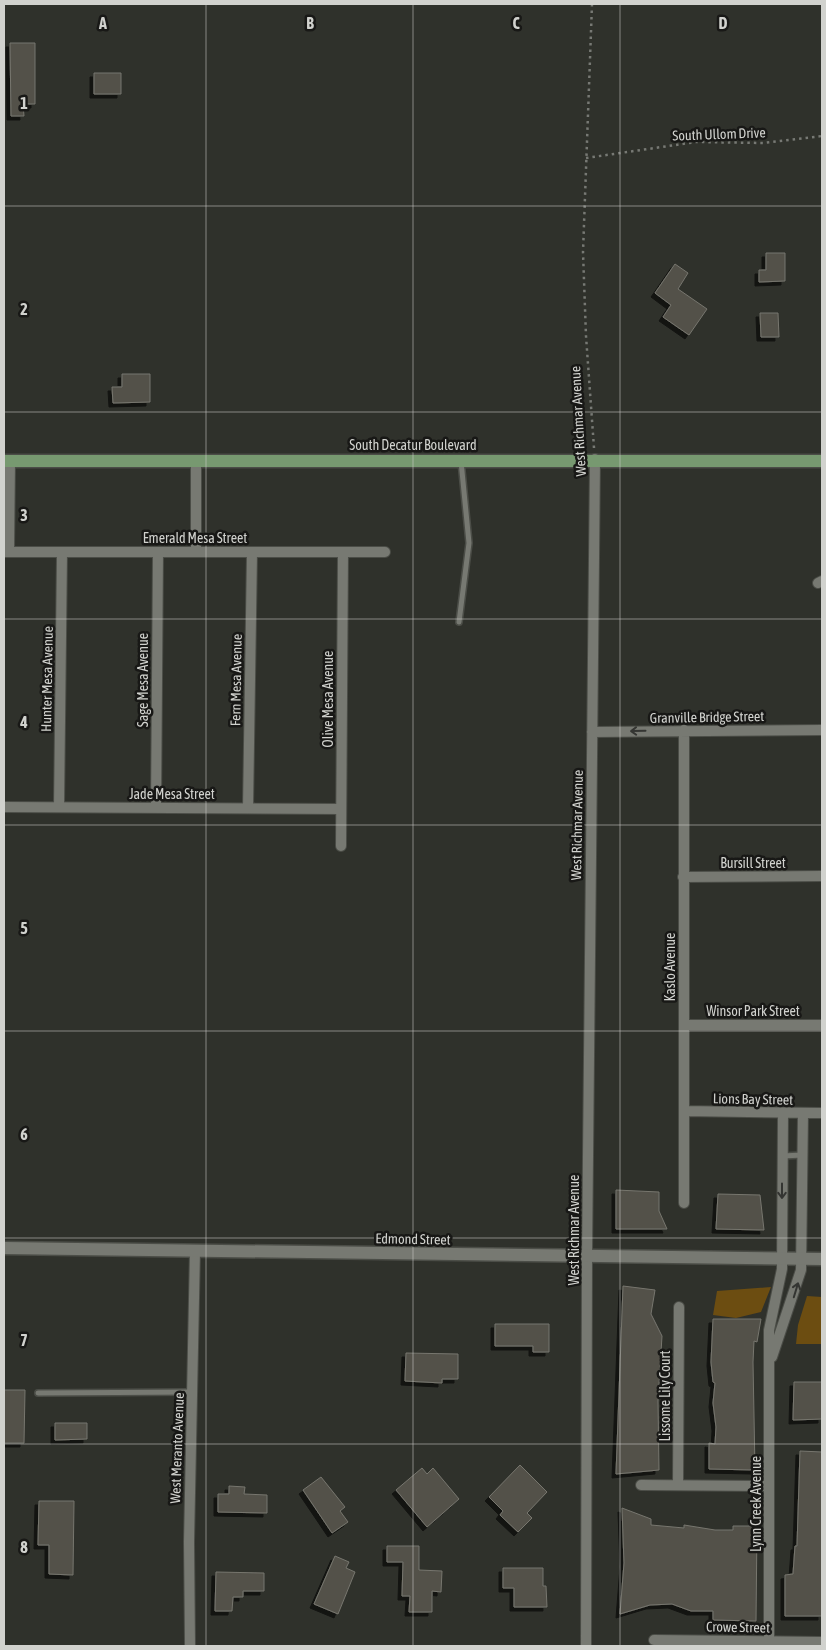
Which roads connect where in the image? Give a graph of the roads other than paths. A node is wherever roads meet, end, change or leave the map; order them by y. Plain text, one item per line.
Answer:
1 (595, 459) junction
2 (461, 460) junction
3 (7, 461) edge
4 (822, 461) edge
5 (196, 462) junction
6 (6, 552) edge
7 (62, 552) junction
8 (158, 552) junction
9 (196, 552) junction
10 (252, 552) junction
11 (343, 552) junction
12 (385, 552) dead end
13 (459, 622) dead end
14 (684, 730) junction
15 (822, 730) edge
16 (592, 732) junction
17 (4, 807) edge
18 (59, 807) junction
19 (156, 808) junction
20 (248, 808) junction
21 (340, 808) junction
22 (341, 846) dead end
23 (822, 876) edge
24 (683, 877) junction
25 (684, 1025) junction
26 (822, 1026) edge
27 (684, 1111) junction
28 (783, 1113) junction
29 (804, 1113) junction
30 (822, 1113) edge
31 (803, 1155) junction
32 (782, 1156) junction
33 (684, 1203) dead end
34 (4, 1248) edge
35 (195, 1250) junction
36 (587, 1256) junction
37 (782, 1258) junction
38 (801, 1258) junction
39 (822, 1259) edge
40 (679, 1306) dead end
41 (770, 1319) junction
42 (783, 1325) junction
43 (770, 1362) junction
44 (193, 1392) junction
45 (38, 1393) dead end
46 (641, 1485) dead end
47 (678, 1485) junction
48 (770, 1486) junction
49 (654, 1640) dead end
50 (822, 1642) edge
51 (768, 1644) edge
52 (190, 1646) edge
53 (586, 1646) edge

1 - 2 main road, South Decatur Boulevard
1 - 4 main road, South Decatur Boulevard
1 - 16 street, West Richmar Avenue
2 - 5 main road, South Decatur Boulevard
2 - 13 lane
3 - 5 main road, South Decatur Boulevard
3 - 6 street
5 - 9 street
6 - 7 street, Emerald Mesa Street
7 - 8 street, Emerald Mesa Street
7 - 18 street, Hunter Mesa Avenue
8 - 9 street, Emerald Mesa Street
8 - 19 street, Sage Mesa Avenue
9 - 10 street, Emerald Mesa Street
10 - 11 street, Emerald Mesa Street
10 - 20 street, Fern Mesa Avenue
11 - 12 street, Emerald Mesa Street
11 - 21 street, Olive Mesa Avenue
14 - 15 street, Granville Bridge Street
14 -> 16 street, Granville Bridge Street
14 - 24 street, Kaslo Avenue
16 - 36 street, West Richmar Avenue
17 - 18 street, Jade Mesa Street
18 - 19 street, Jade Mesa Street
19 - 20 street, Jade Mesa Street
20 - 21 street, Jade Mesa Street
21 - 22 street, Olive Mesa Avenue
23 - 24 street, Bursill Street
24 - 25 street, Kaslo Avenue
25 - 26 street, Winsor Park Street
25 - 27 street, Kaslo Avenue
27 - 28 street, Lions Bay Street
27 - 33 street, Kaslo Avenue
28 - 29 street, Lions Bay Street
28 - 32 street, Lynn Creek Avenue
29 - 30 street, Lions Bay Street
29 - 31 street, Lynn Creek Avenue
31 - 32 lane
31 - 38 street, Lynn Creek Avenue
32 -> 37 street, Lynn Creek Avenue
34 - 35 street, Edmond Street
35 - 36 street, Edmond Street
35 - 44 street, West Meranto Avenue
36 - 37 street, Edmond Street
36 - 53 street, West Richmar Avenue
37 - 38 street, Edmond Street
37 - 41 street, Lynn Creek Avenue
38 - 39 street, Edmond Street
42 -> 38 street, Lynn Creek Avenue
40 - 47 street, Lissome Lily Court
41 - 42 lane
41 - 43 street, Lynn Creek Avenue
42 - 43 street, Lynn Creek Avenue
43 - 48 street, Lynn Creek Avenue
44 - 45 lane
44 - 52 street, West Meranto Avenue
46 - 47 street
47 - 48 street
48 - 51 street, Lynn Creek Avenue
49 - 51 street, Crowe Street
50 - 51 street, Crowe Street

